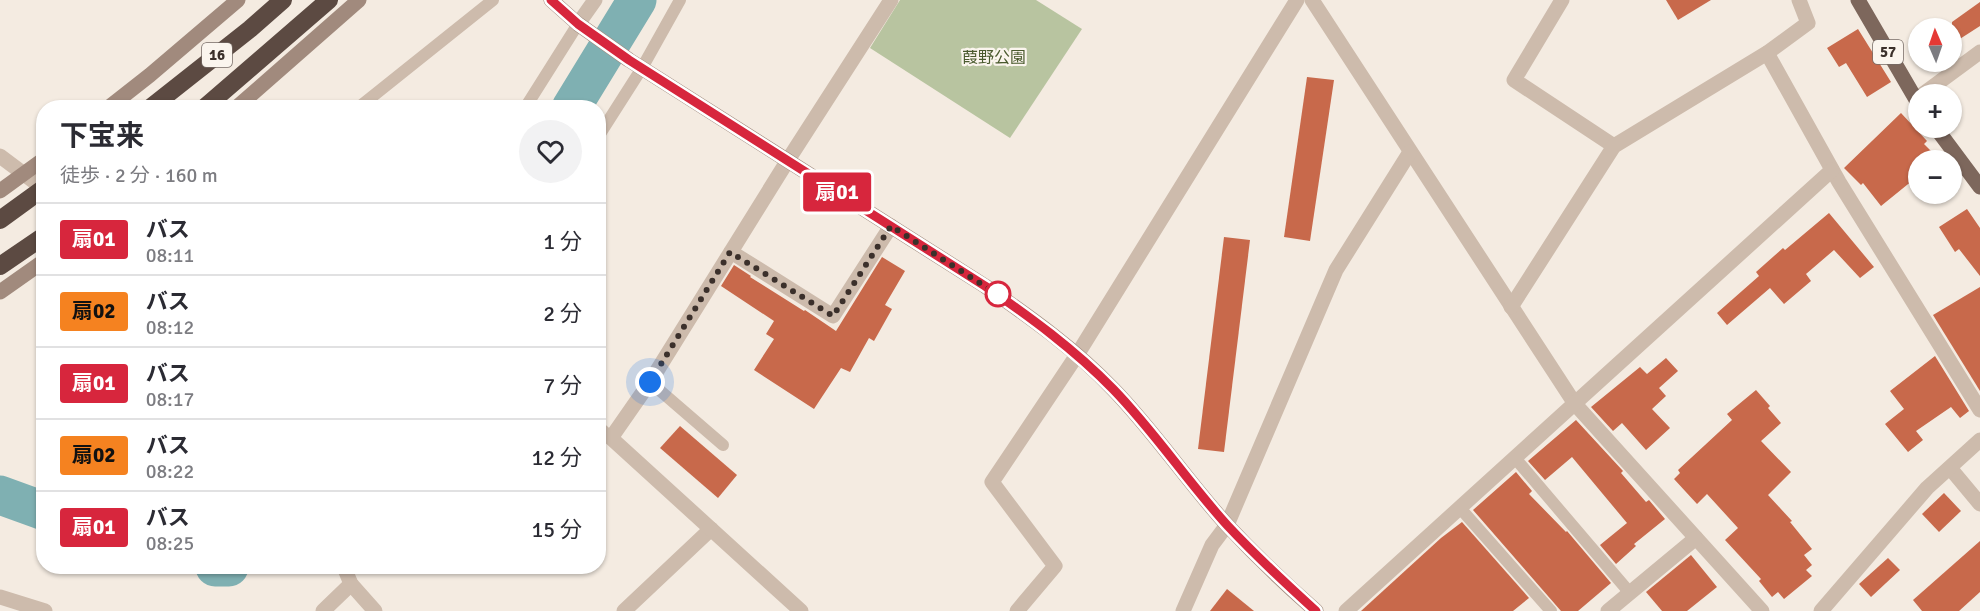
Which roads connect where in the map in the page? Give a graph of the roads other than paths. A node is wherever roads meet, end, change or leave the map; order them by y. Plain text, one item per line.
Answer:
1 (238, 0) edge
2 (283, 0) edge
3 (329, 0) edge
4 (359, 0) edge
5 (493, 0) edge
6 (551, 0) edge
7 (595, 0) edge
8 (680, 0) edge
9 (891, 0) edge
10 (1297, 0) edge
11 (1312, 0) edge
12 (1562, 0) edge
13 (1798, 0) edge
14 (1858, 0) edge
15 (584, 29) junction
16 (1980, 52) edge
17 (1767, 53) junction
18 (635, 64) junction
19 (1910, 84) edge
20 (1938, 84) edge
21 (118, 100) edge
22 (160, 100) edge
23 (213, 100) edge
24 (245, 100) edge
25 (368, 100) edge
26 (531, 100) edge
27 (606, 121) edge
28 (1943, 138) edge
29 (1614, 146) junction
30 (1410, 152) junction
31 (0, 156) edge
32 (788, 160) junction
33 (36, 165) edge
34 (1832, 170) junction
35 (23, 175) junction
36 (36, 184) edge
37 (1980, 187) edge
38 (0, 191) edge
39 (36, 195) edge
40 (0, 220) edge
41 (891, 226) junction
42 (36, 241) edge
43 (730, 252) junction
44 (0, 266) edge
45 (36, 267) edge
46 (0, 292) edge
47 (1511, 307) junction
48 (1077, 355) junction
49 (650, 382) junction
50 (1575, 404) junction
51 (1980, 410) edge
52 (606, 433) edge
53 (611, 438) junction
54 (1980, 440) edge
55 (723, 444) dead end
56 (1515, 458) junction
57 (1950, 468) junction
58 (1980, 504) edge
59 (1460, 508) junction
60 (1227, 525) junction
61 (711, 529) junction
62 (1696, 538) junction
63 (347, 574) edge
64 (351, 584) junction
65 (1630, 593) junction
66 (0, 597) edge
67 (45, 611) edge
68 (323, 611) edge
69 (375, 611) edge
70 (624, 611) edge
71 (801, 611) edge
72 (1017, 611) edge
73 (1183, 611) edge
74 (1316, 611) edge
75 (1346, 611) edge
76 (1551, 611) edge
77 (1608, 611) edge
78 (1762, 611) edge
79 (1821, 611) edge

1 - 21 street
2 - 22 highway, 16
3 - 23 highway, 16
4 - 24 street
5 - 25 lane
6 - 15 street
7 - 15 street
8 - 18 lane
9 - 32 street
10 - 48 street
11 - 30 street
12 - 29 street
13 - 17 street
14 - 19 main road, 57
15 - 18 street
15 - 26 lane
16 - 20 street
17 - 29 street
17 - 34 street
18 - 27 lane
18 - 32 street
28 - 37 main road
29 - 47 street
30 - 47 street
30 - 60 street
31 - 35 street
32 - 41 street
32 - 43 street
33 - 35 street
34 - 50 street
34 - 51 street
35 - 36 street
35 - 38 street
39 - 40 highway
41 - 43 street
41 - 48 street
42 - 44 highway
43 - 49 street
45 - 46 street
47 - 50 street
48 - 60 street
48 - 72 street
49 - 53 street
49 - 55 lane
50 - 56 street
50 - 62 street
52 - 53 lane
53 - 61 street
54 - 57 street
56 - 59 street
56 - 65 lane
57 - 58 street
57 - 79 street
59 - 75 street
59 - 76 lane
60 - 73 street
60 - 74 street
61 - 70 street
61 - 71 street
62 - 65 street
62 - 78 street
63 - 64 street
64 - 68 street
64 - 69 street
65 - 77 street
66 - 67 street

